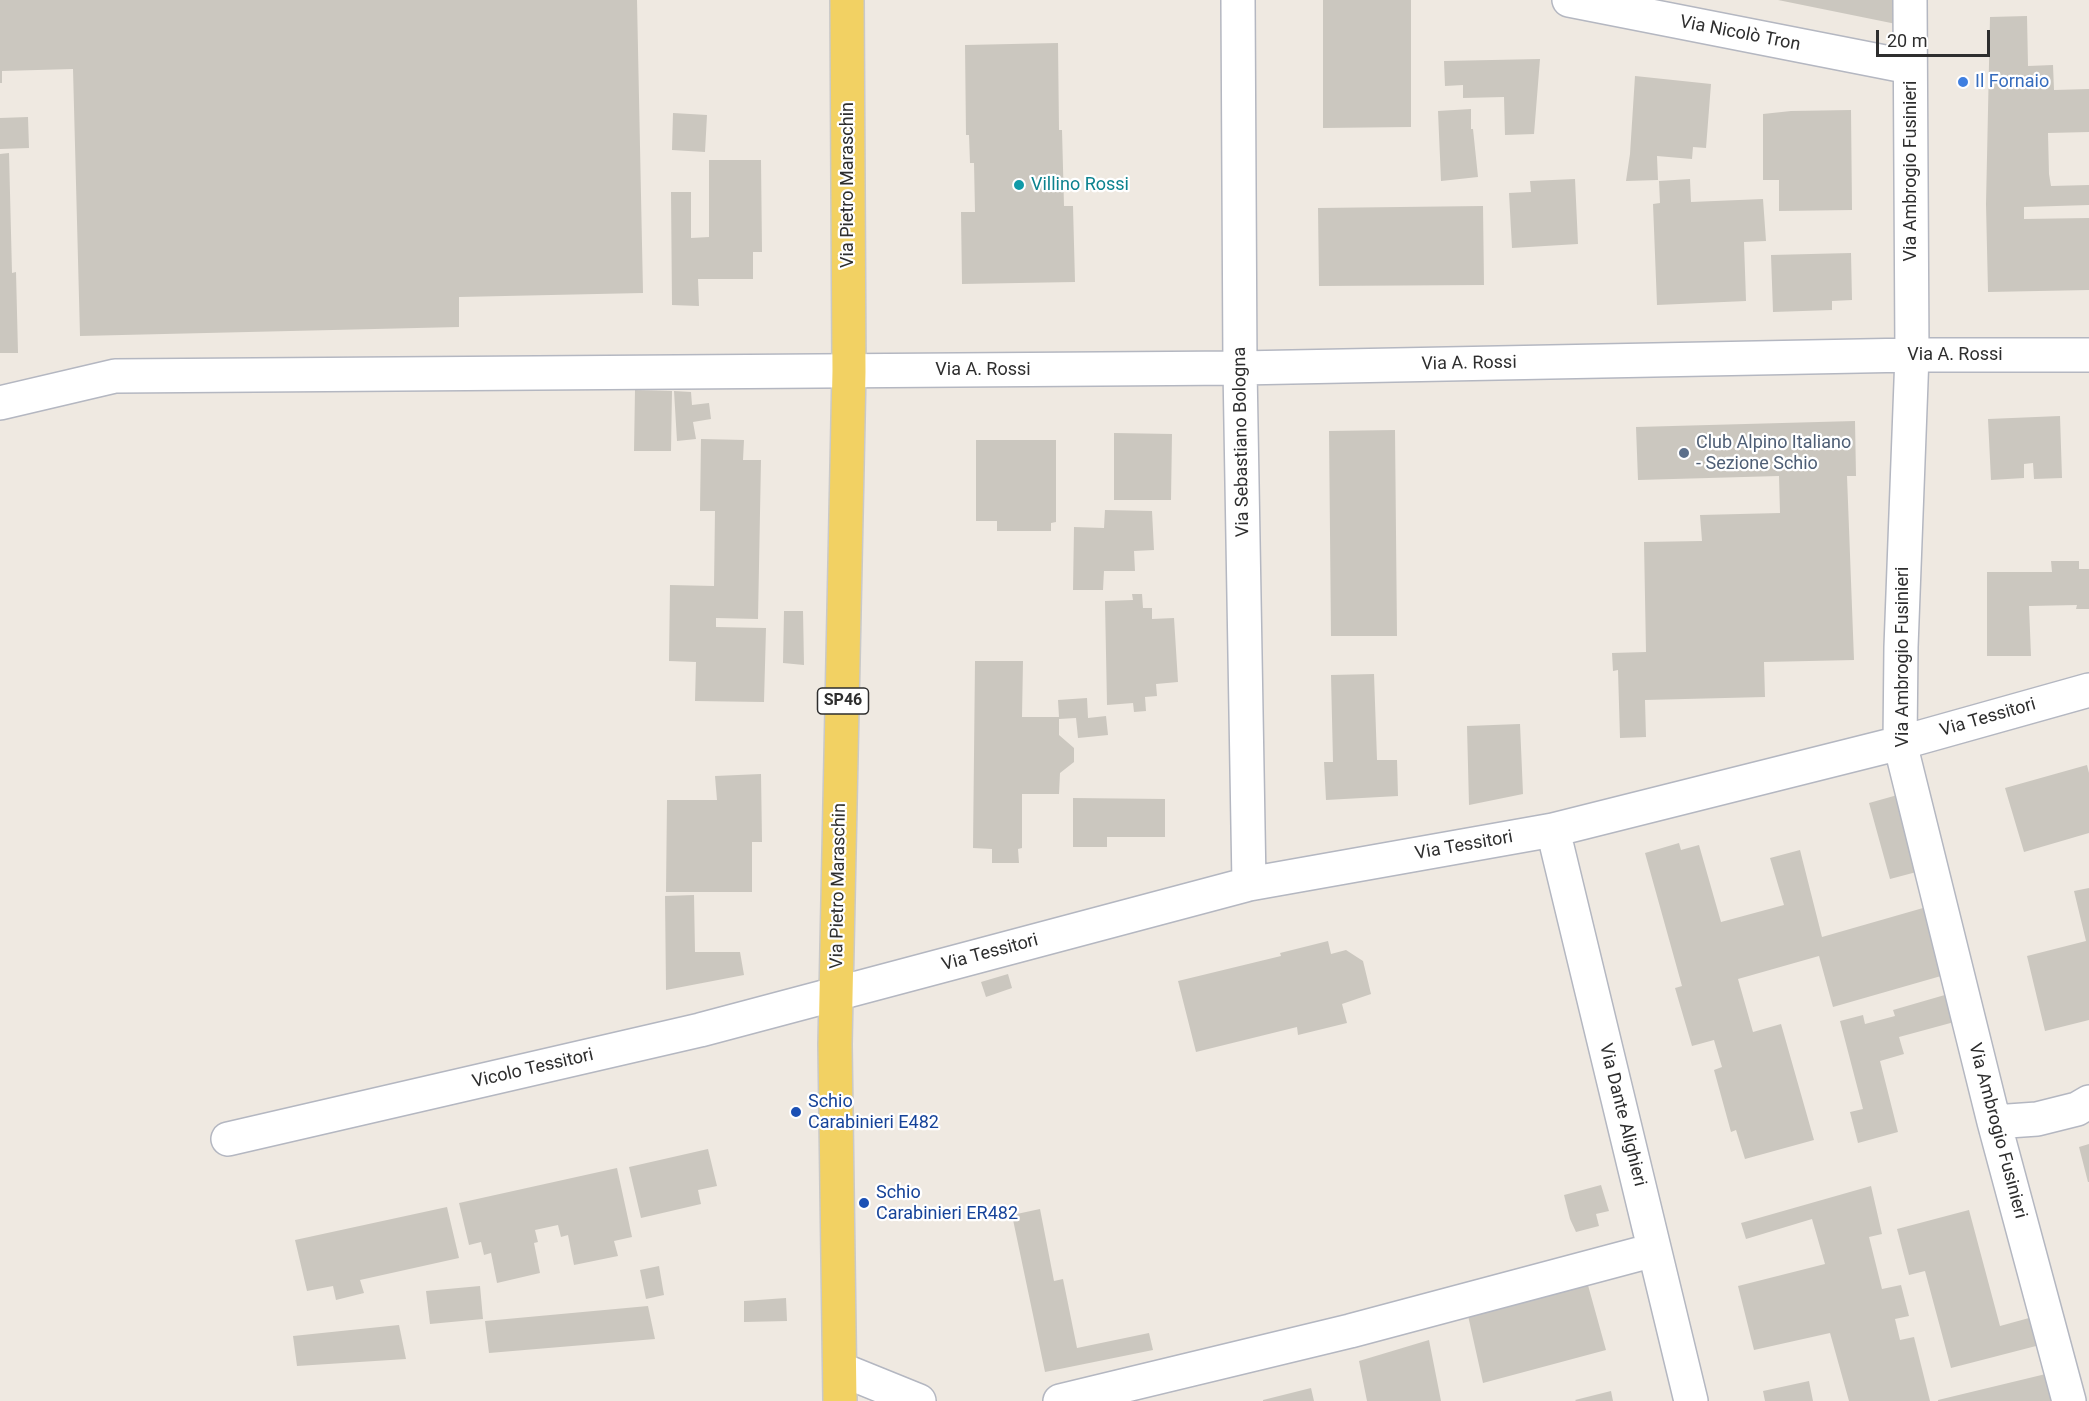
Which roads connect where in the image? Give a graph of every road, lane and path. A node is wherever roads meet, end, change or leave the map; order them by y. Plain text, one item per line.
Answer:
1 (847, 0) edge
2 (1238, 0) edge
3 (1569, 0) edge
4 (1910, 0) edge
5 (1910, 67) junction
6 (1912, 355) junction
7 (2089, 355) edge
8 (1240, 368) junction
9 (849, 371) junction
10 (0, 403) edge
11 (2089, 690) edge
12 (1900, 743) junction
13 (1553, 830) junction
14 (1249, 884) junction
15 (837, 994) junction
16 (2089, 1102) edge
17 (1994, 1122) junction
18 (228, 1139) dead end
19 (1654, 1250) junction
20 (840, 1385) edge
21 (919, 1401) edge
22 (1060, 1401) edge
23 (1691, 1401) edge
24 (2069, 1401) edge

1 - 9 main road, Via Pietro Maraschin / SP46
2 - 8 street, Via Sebastiano Bologna
3 - 5 street, Via Nicolò Tron
4 - 5 street, Via Ambrogio Fusinieri
5 - 6 street, Via Ambrogio Fusinieri
6 - 7 street, Via A. Rossi
6 - 8 street, Via A. Rossi
6 - 12 street, Via Ambrogio Fusinieri
8 - 9 street, Via A. Rossi
8 - 14 street, Via Sebastiano Bologna
9 - 10 street
9 - 15 main road, Via Pietro Maraschin / SP46
11 - 12 street, Via Tessitori
12 - 13 street, Via Tessitori
12 - 17 street, Via Ambrogio Fusinieri
13 - 14 street, Via Tessitori
13 - 19 street, Via Dante Alighieri
14 - 15 street, Via Tessitori
15 - 18 street, Vicolo Tessitori
15 - 20 main road, Via Pietro Maraschin / SP46
16 - 17 street
17 - 24 street, Via Ambrogio Fusinieri
19 - 22 street
19 - 23 street, Via Dante Alighieri
20 - 21 street

